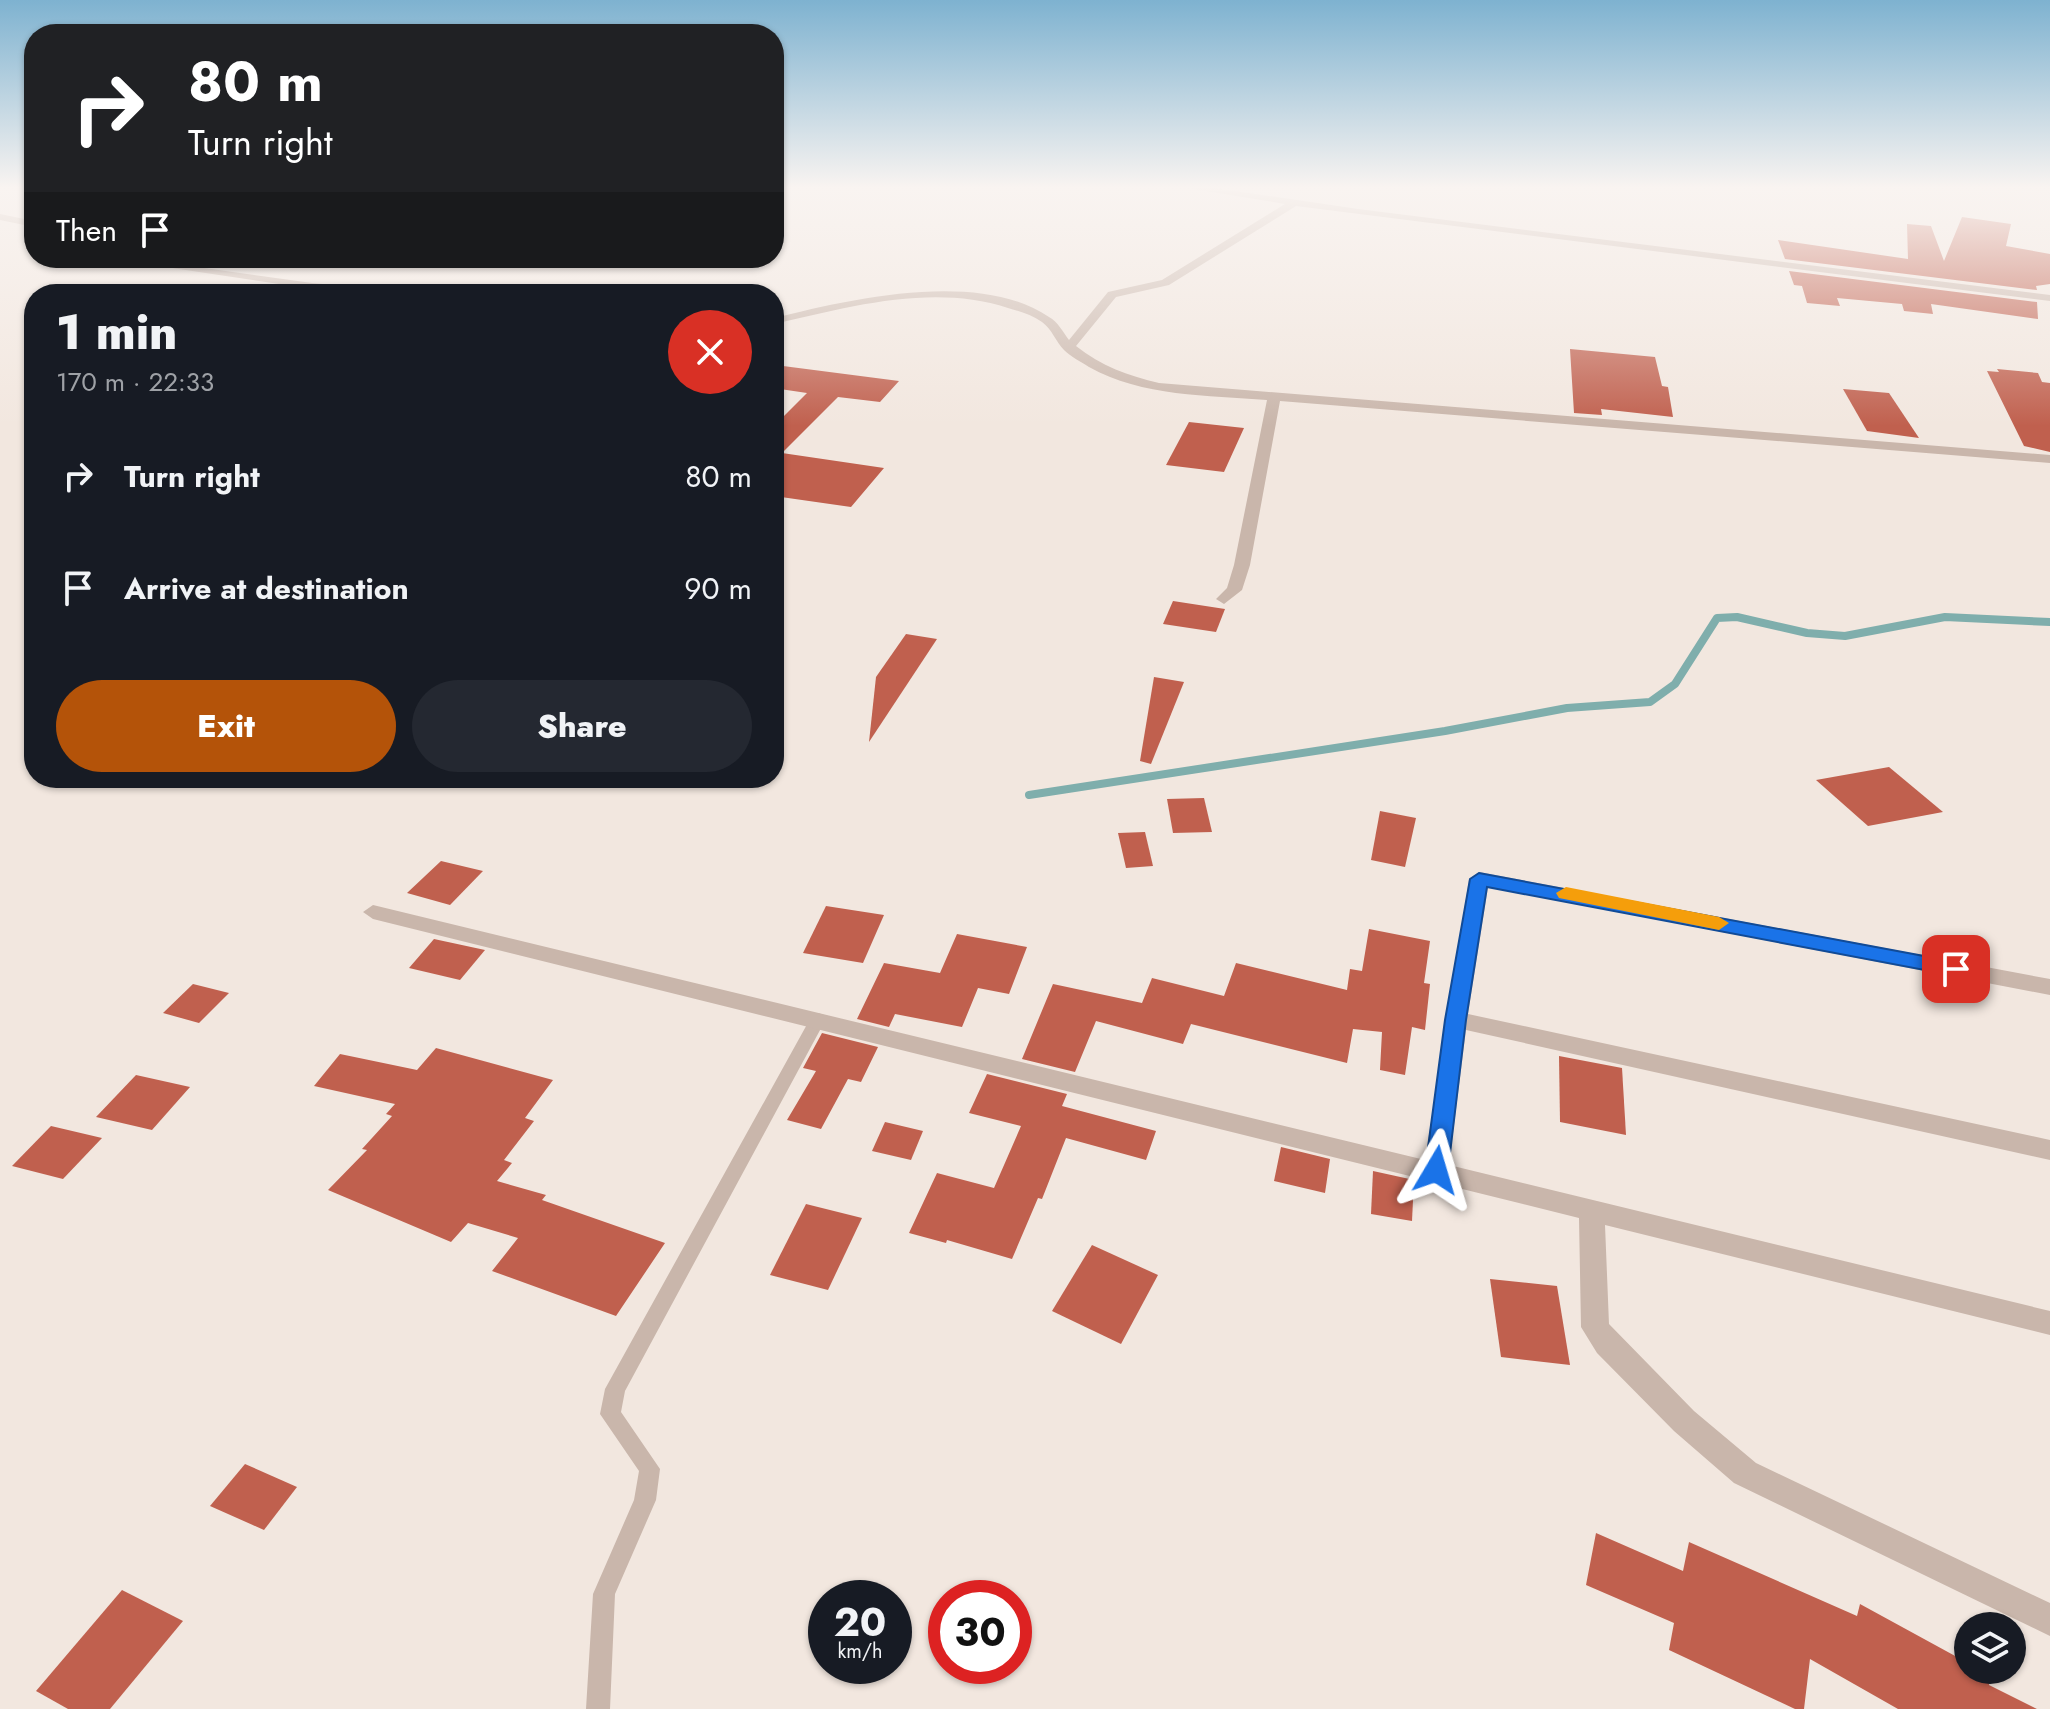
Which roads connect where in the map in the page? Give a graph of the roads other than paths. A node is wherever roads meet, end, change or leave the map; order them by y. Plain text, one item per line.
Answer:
1 (1193, 266) edge
2 (1793, 266) edge
3 (182, 268) edge
4 (298, 284) edge
5 (2050, 298) edge
6 (784, 319) edge
7 (1069, 348) junction
8 (1274, 397) junction
9 (2050, 459) edge
10 (1224, 599) dead end
11 (373, 912) dead end
12 (2050, 987) edge
13 (818, 1019) junction
14 (1456, 1020) junction
15 (2050, 1150) edge
16 (1436, 1170) junction
17 (1592, 1209) junction
18 (2050, 1323) edge
19 (2050, 1620) edge
20 (598, 1709) edge

1 - 7 street
2 - 5 street
3 - 4 street
6 - 7 street
7 - 8 street
8 - 9 street
8 - 10 street
11 - 13 street
12 - 14 street
13 - 16 street
13 - 20 lane
14 - 15 street
14 - 16 street
16 - 17 street
17 - 18 street
17 - 19 street

